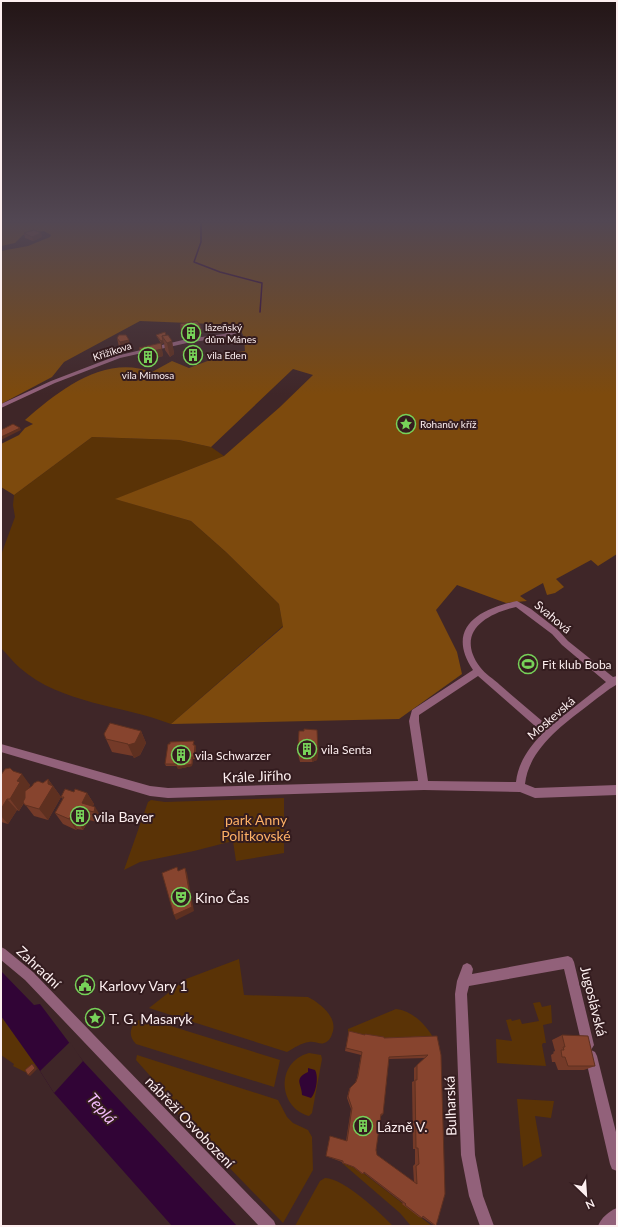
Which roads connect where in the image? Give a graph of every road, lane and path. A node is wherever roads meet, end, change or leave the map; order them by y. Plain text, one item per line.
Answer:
1 (235, 332) dead end
2 (1, 406) edge
3 (478, 671) junction
4 (615, 680) edge
5 (548, 733) junction
6 (1, 748) edge
7 (424, 785) junction
8 (520, 787) junction
9 (617, 790) edge
10 (1, 953) edge
11 (568, 962) joint
12 (88, 1039) joint
13 (617, 1164) edge
14 (617, 1215) edge
15 (269, 1226) edge
16 (487, 1226) edge
17 (605, 1226) edge

1 - 2 street, Křižíkova
3 - 4 street, Svahová
3 - 5 street, Svahová
3 - 7 street
4 - 5 street, Moskevská
5 - 8 street, Moskevská
6 - 7 street, Krále Jiřího
7 - 8 street, Krále Jiřího
8 - 9 street, Krále Jiřího
10 - 12 street, Zahradní
11 - 13 street, Jugoslávská
11 - 16 street, Bulharská
12 - 15 street, nábřeží Osvobození
14 - 17 street

